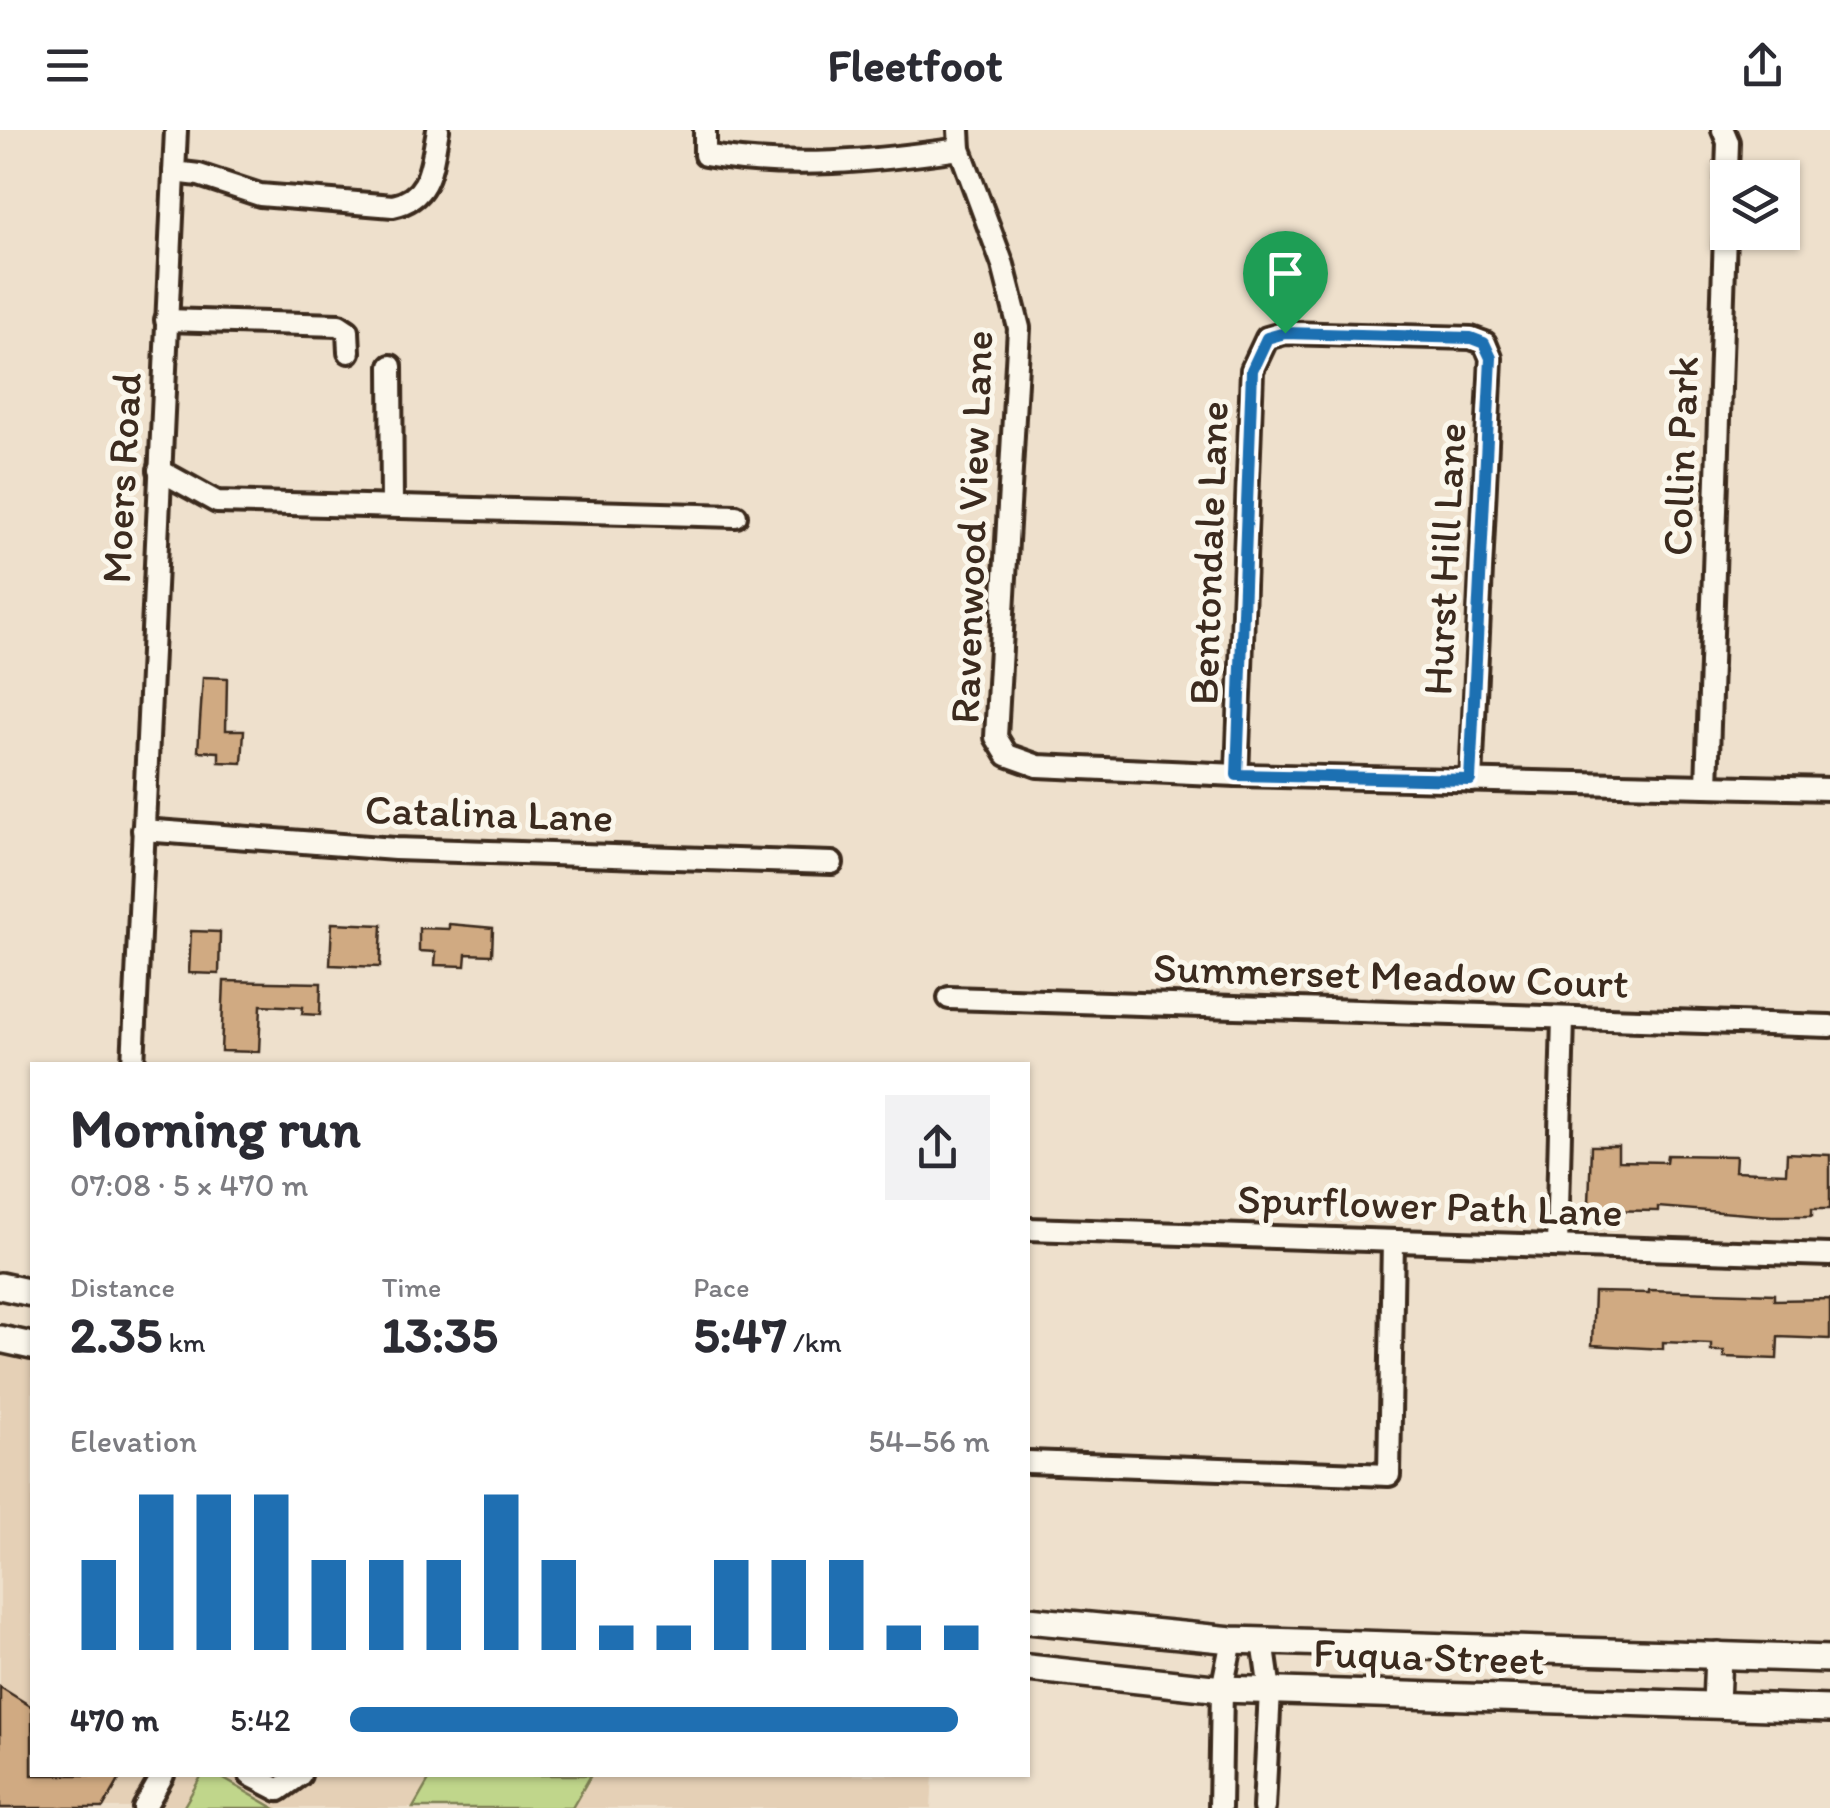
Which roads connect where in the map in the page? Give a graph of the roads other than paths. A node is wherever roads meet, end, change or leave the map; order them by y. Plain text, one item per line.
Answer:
1 (176, 130) edge
2 (438, 130) edge
3 (705, 130) edge
4 (1724, 130) edge
5 (960, 140) edge
6 (174, 172) junction
7 (166, 320) junction
8 (1267, 338) joint
9 (349, 352) dead end
10 (391, 366) dead end
11 (158, 470) junction
12 (392, 506) junction
13 (736, 516) dead end
14 (1237, 775) junction
15 (1470, 780) junction
16 (1707, 786) junction
17 (1830, 789) edge
18 (143, 830) junction
19 (832, 863) dead end
20 (949, 998) dead end
21 (1563, 1018) junction
22 (1830, 1026) edge
23 (133, 1062) edge
24 (1030, 1229) edge
25 (1392, 1241) junction
26 (1557, 1246) junction
27 (1830, 1255) edge
28 (0, 1286) edge
29 (30, 1292) edge
30 (0, 1339) edge
31 (30, 1346) edge
32 (1030, 1462) edge
33 (1030, 1620) edge
34 (1232, 1640) junction
35 (1262, 1641) junction
36 (1718, 1655) junction
37 (1830, 1659) edge
38 (1030, 1668) edge
39 (1222, 1689) junction
40 (1270, 1692) junction
41 (1716, 1704) junction
42 (1830, 1709) edge
43 (163, 1777) edge
44 (254, 1777) edge
45 (298, 1777) edge
46 (144, 1808) edge
47 (1220, 1808) edge
48 (1264, 1808) edge

1 - 6 street, Moers Road
2 - 6 street
3 - 5 street
4 - 16 street, Collin Park
5 - 14 street, Ravenwood View Lane
6 - 7 street, Moers Road
7 - 9 street
7 - 11 street, Moers Road
8 - 14 street, Bentondale Lane
8 - 15 street, Hurst Hill Lane
10 - 12 street
11 - 12 street
11 - 18 street, Moers Road
12 - 13 street
14 - 15 street
15 - 16 street
16 - 17 street
18 - 19 street, Catalina Lane
18 - 23 street, Moers Road
20 - 21 street, Summerset Meadow Court
21 - 22 street, Summerset Meadow Court
21 - 26 street
24 - 25 street, Spurflower Path Lane
25 - 26 street, Spurflower Path Lane
25 - 32 street
26 - 27 street, Spurflower Path Lane
28 - 29 main road
30 - 31 main road
33 - 34 main road, Fuqua Street
34 - 35 main road, Fuqua Street
34 - 39 street
35 - 36 main road, Fuqua Street
35 - 40 street
36 - 37 main road, Fuqua Street
36 - 41 main road
38 - 39 main road, Fuqua Street
39 - 40 main road, Fuqua Street
39 - 47 street
40 - 41 main road, Fuqua Street
40 - 48 street
41 - 42 main road, Fuqua Street
43 - 46 street
44 - 45 street

